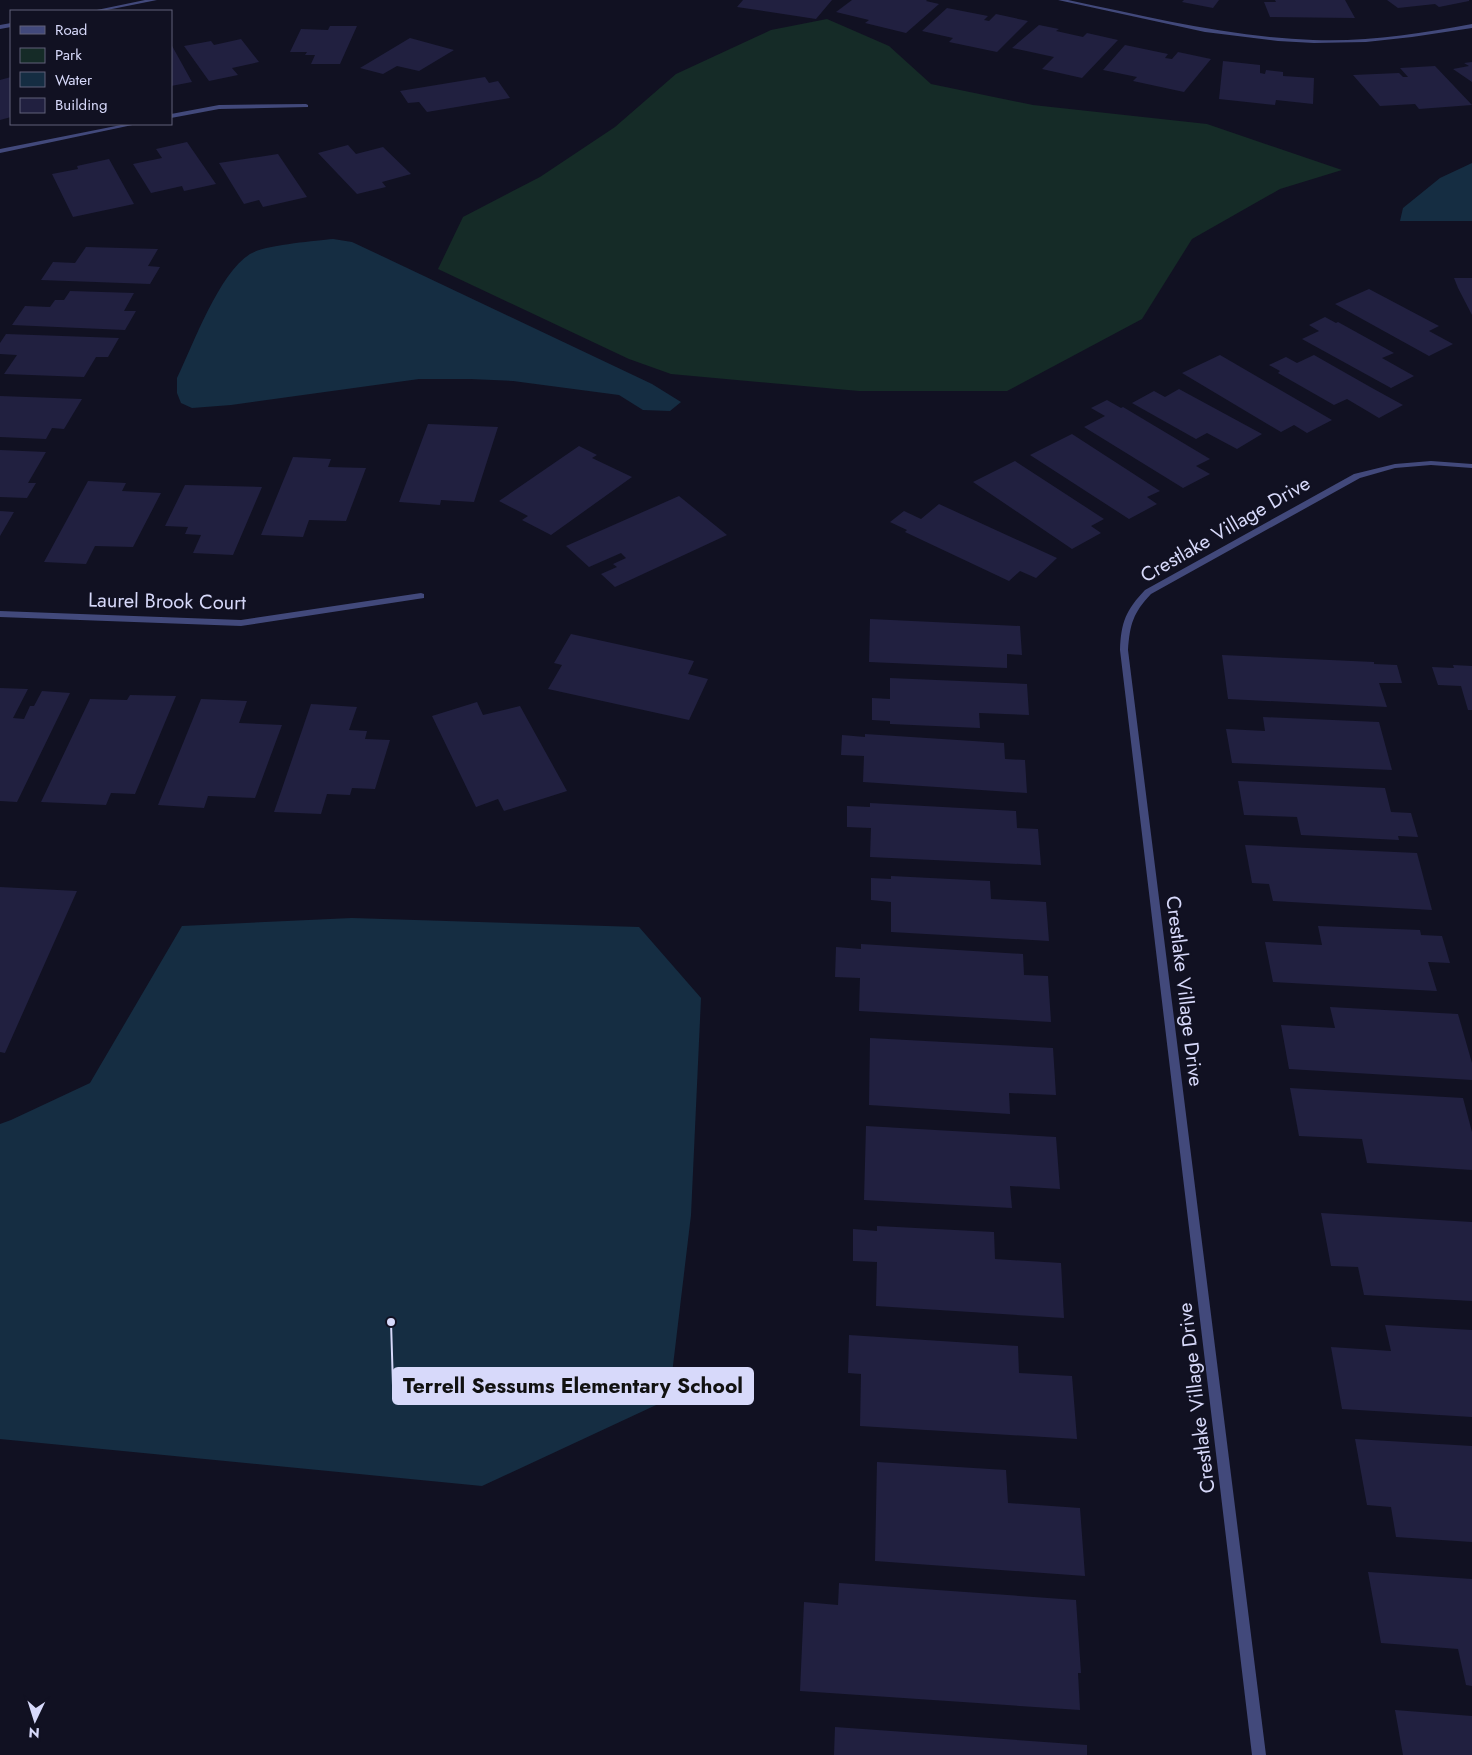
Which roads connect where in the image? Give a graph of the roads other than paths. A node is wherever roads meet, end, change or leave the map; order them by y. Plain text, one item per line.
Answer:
1 (154, 0) edge
2 (1061, 0) edge
3 (100, 10) edge
4 (1472, 26) edge
5 (306, 106) dead end
6 (172, 116) edge
7 (129, 125) edge
8 (0, 151) edge
9 (1472, 466) edge
10 (421, 596) dead end
11 (0, 614) edge
12 (1259, 1755) edge

1 - 3 street
2 - 4 street
5 - 6 street
7 - 8 street
9 - 12 street, Crestlake Village Drive
10 - 11 street, Laurel Brook Court

